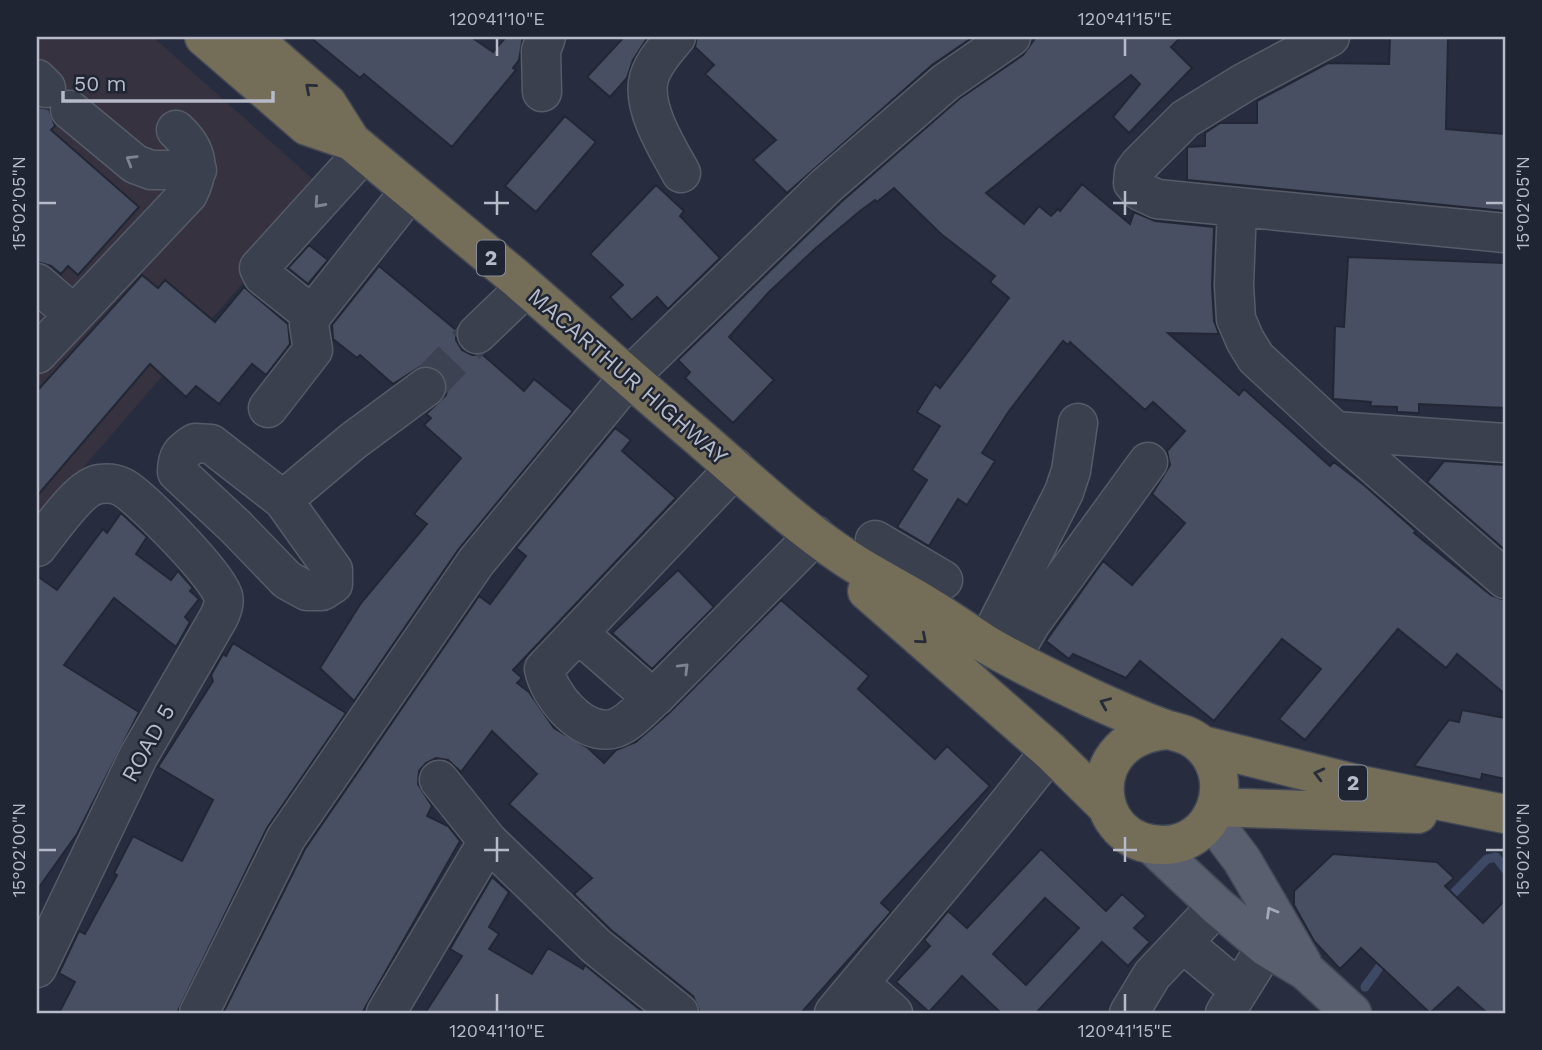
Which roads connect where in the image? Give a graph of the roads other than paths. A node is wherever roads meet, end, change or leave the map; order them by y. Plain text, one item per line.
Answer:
1 (204, 37) edge
2 (251, 37) edge
3 (546, 37) edge
4 (676, 37) edge
5 (1011, 37) edge
6 (1330, 37) edge
7 (51, 92) edge
8 (542, 92) dead end
9 (176, 130) dead end
10 (358, 147) junction
11 (197, 170) junction
12 (681, 173) dead end
13 (410, 191) junction
14 (1237, 207) junction
15 (1505, 233) edge
16 (37, 283) edge
17 (526, 287) junction
18 (73, 314) junction
19 (312, 315) junction
20 (477, 334) tunnel mouth
21 (37, 354) edge
22 (628, 378) junction
23 (426, 387) tunnel mouth
24 (268, 408) dead end
25 (1078, 423) dead end
26 (1335, 431) junction
27 (1505, 443) edge
28 (1148, 462) dead end
29 (735, 468) junction
30 (283, 500) dead end
31 (844, 543) junction
32 (37, 547) edge
33 (1505, 579) edge
34 (943, 580) dead end
35 (578, 633) junction
36 (999, 651) junction
37 (655, 696) junction
38 (1168, 730) junction
39 (1202, 745) junction
40 (1050, 751) junction
41 (439, 780) dead end
42 (1107, 807) junction
43 (1214, 813) junction
44 (1505, 816) edge
45 (488, 841) junction
46 (1151, 844) junction
47 (1217, 906) junction
48 (1182, 943) junction
49 (1266, 947) junction
50 (37, 968) edge
51 (1306, 971) junction
52 (859, 983) junction
53 (1232, 1002) edge
54 (199, 1013) edge
55 (386, 1013) edge
56 (679, 1013) edge
57 (834, 1013) edge
58 (893, 1013) edge
59 (1129, 1013) edge
60 (1352, 1013) edge

1 - 10 highway, MACARTHUR HIGHWAY / 2
10 -> 2 highway, MACARTHUR HIGHWAY / 2
3 - 8 street
4 - 12 street
5 - 22 street
6 - 14 street
11 -> 7 street
9 - 11 street
10 - 13 highway, MACARTHUR HIGHWAY / 2
10 -> 19 street
11 - 18 street
13 - 17 highway, MACARTHUR HIGHWAY / 2
13 - 19 street
14 - 15 street
14 - 26 street
16 - 18 street
17 - 20 street
17 - 22 highway, MACARTHUR HIGHWAY / 2
18 - 21 street
19 - 24 street
22 - 29 highway, MACARTHUR HIGHWAY / 2
22 - 54 street
23 - 30 street
25 - 36 street
26 - 27 street
26 - 33 street
28 - 36 street
29 - 31 highway, MACARTHUR HIGHWAY / 2
29 - 35 street
31 - 34 street
31 - 36 highway, MACARTHUR HIGHWAY / 2
37 -> 31 street
31 -> 40 highway, MACARTHUR HIGHWAY / 2
32 - 50 street, ROAD 5
35 - 37 street
35 - 37 street
38 -> 36 highway, MACARTHUR HIGHWAY / 2
38 - 39 highway, MACARTHUR HIGHWAY / 2
38 - 42 highway
39 - 43 highway
44 -> 39 highway, MACARTHUR HIGHWAY / 2
40 - 42 highway, MACARTHUR HIGHWAY / 2
40 - 52 street
41 - 45 street
42 - 46 highway, MACARTHUR HIGHWAY / 2
43 - 44 highway, MACARTHUR HIGHWAY / 2
43 - 46 highway
51 -> 43 main road
45 - 55 street
45 - 56 street
46 - 47 main road
47 - 48 street
47 - 49 main road
48 - 53 street
48 - 59 street
49 - 51 main road
49 - 53 street
51 - 60 main road
52 - 57 street
52 - 58 street

